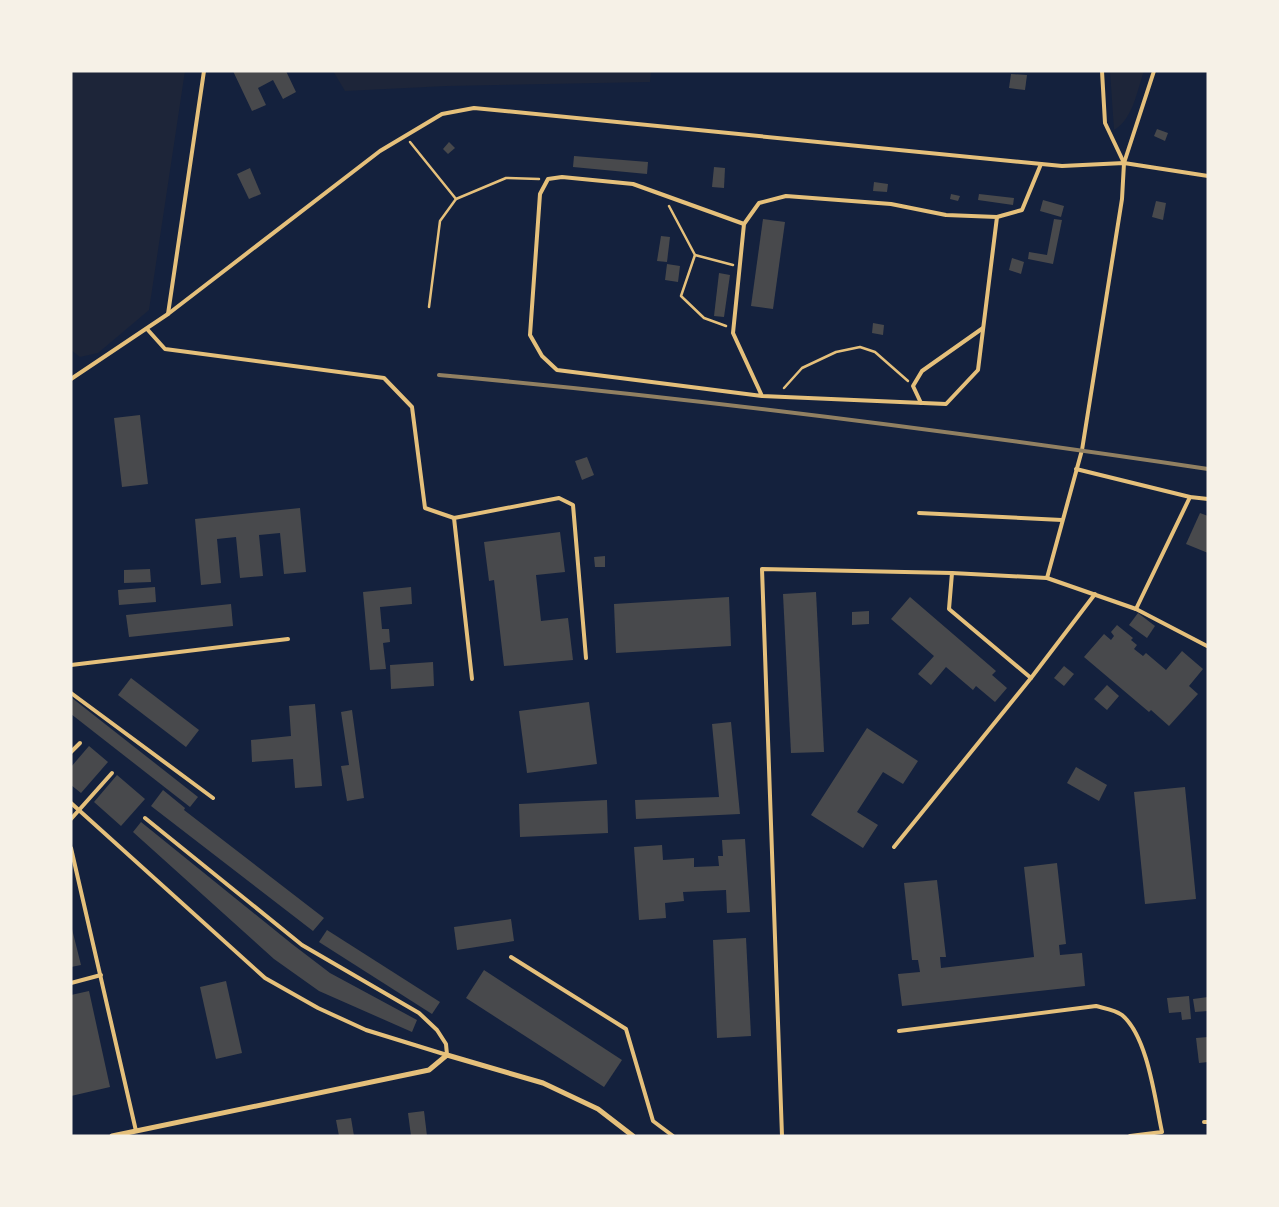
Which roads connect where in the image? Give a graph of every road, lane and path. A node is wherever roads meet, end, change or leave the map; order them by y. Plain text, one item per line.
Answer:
1 (204, 71) edge
2 (1102, 71) edge
3 (1154, 71) edge
4 (405, 136) junction
5 (1124, 163) junction
6 (1041, 164) junction
7 (1208, 176) edge
8 (548, 179) junction
9 (664, 196) junction
10 (456, 199) junction
11 (997, 217) junction
12 (744, 224) junction
13 (695, 255) junction
14 (740, 266) junction
15 (428, 307) dead end
16 (168, 314) junction
17 (983, 328) junction
18 (146, 329) junction
19 (734, 329) junction
20 (71, 380) edge
21 (913, 386) junction
22 (762, 396) junction
23 (776, 396) junction
24 (921, 403) junction
25 (1076, 469) junction
26 (1190, 497) junction
27 (1208, 499) edge
28 (919, 513) dead end
29 (454, 518) junction
30 (1062, 520) junction
31 (952, 573) junction
32 (1047, 578) junction
33 (1095, 594) junction
34 (1136, 608) junction
35 (288, 639) dead end
36 (1208, 646) edge
37 (586, 658) dead end
38 (71, 665) edge
39 (1031, 678) junction
40 (472, 679) dead end
41 (71, 693) edge
42 (80, 743) dead end
43 (71, 752) edge
44 (112, 773) dead end
45 (213, 798) dead end
46 (71, 803) edge
47 (79, 810) junction
48 (145, 818) dead end
49 (71, 819) edge
50 (894, 847) dead end
51 (71, 848) edge
52 (511, 957) dead end
53 (101, 975) junction
54 (71, 983) edge
55 (899, 1031) dead end
56 (447, 1055) junction
57 (136, 1133) edge
58 (112, 1136) edge
59 (633, 1136) edge
60 (673, 1136) edge
61 (782, 1136) edge
62 (1130, 1136) edge

1 - 16 lane
2 - 5 lane
3 - 5 lane
4 - 6 lane
4 - 10 path
4 - 16 lane
5 - 6 lane
5 - 7 lane
5 - 25 lane
6 - 11 lane
8 - 9 lane
8 - 10 path
8 - 22 lane
9 - 12 lane
9 - 13 path
10 - 15 path
11 - 12 lane
11 - 17 lane
12 - 14 lane
13 - 14 path
13 - 19 path
14 - 19 lane
16 - 18 lane
17 - 21 lane
17 - 24 lane
18 - 20 lane
18 - 29 lane
19 - 22 lane
21 - 23 path
21 - 24 lane
22 - 23 lane
23 - 24 lane
25 - 26 lane
25 - 30 lane
26 - 27 lane
26 - 34 lane
28 - 30 lane
29 - 37 lane
29 - 40 lane
30 - 32 lane
31 - 32 lane
31 - 39 lane
31 - 61 lane
32 - 33 lane
33 - 34 lane
33 - 39 lane
34 - 36 lane
35 - 38 lane
39 - 50 lane
41 - 45 lane
42 - 43 lane
44 - 47 lane
46 - 47 lane
47 - 49 lane
47 - 56 lane
48 - 56 lane
51 - 53 lane
52 - 60 lane
53 - 54 lane
53 - 57 lane
55 - 62 lane
56 - 57 street
56 - 59 street
57 - 58 street

